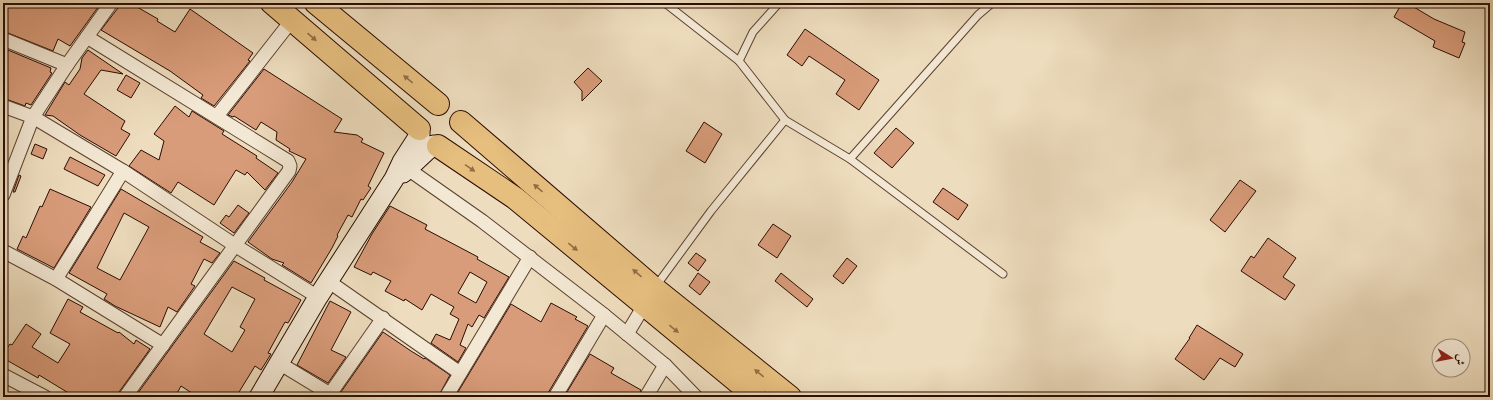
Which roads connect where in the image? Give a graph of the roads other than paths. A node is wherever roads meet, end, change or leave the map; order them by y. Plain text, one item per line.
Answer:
1 (111, 3) edge
2 (272, 3) edge
3 (316, 3) edge
4 (664, 3) edge
5 (779, 3) edge
6 (992, 3) edge
7 (292, 20) junction
8 (87, 37) junction
9 (3, 39) edge
10 (739, 61) junction
11 (67, 65) junction
12 (438, 104) junction
13 (3, 106) edge
14 (217, 116) junction
15 (33, 117) junction
16 (785, 120) junction
17 (461, 122) junction
18 (427, 138) junction
19 (850, 159) junction
20 (123, 171) junction
21 (401, 174) junction
22 (3, 195) edge
23 (236, 246) junction
24 (3, 251) edge
25 (530, 257) junction
26 (1003, 274) dead end
27 (56, 279) junction
28 (328, 281) junction
29 (318, 297) junction
30 (649, 297) junction
31 (604, 314) junction
32 (383, 318) junction
33 (627, 334) junction
34 (163, 345) junction
35 (279, 363) junction
36 (665, 365) junction
37 (460, 373) junction
38 (3, 375) edge
39 (333, 395) edge
40 (45, 397) edge
41 (126, 397) edge
42 (259, 397) edge
43 (446, 397) edge
44 (555, 397) edge
45 (646, 397) edge
46 (696, 397) edge
47 (756, 397) edge
48 (790, 397) edge

1 - 8 street
2 - 7 highway
12 -> 3 highway
4 - 10 lane
5 - 10 lane
6 - 19 lane
7 - 14 street
7 -> 18 highway
8 - 11 street
8 - 14 street
9 - 11 street
10 - 16 lane
11 - 15 street
12 - 17 highway
12 - 18 highway
13 - 15 street
14 - 23 street
15 - 20 street
15 - 22 street
16 - 19 lane
16 - 30 lane
17 - 18 highway
30 -> 17 highway
18 - 21 main road
18 -> 30 highway
19 - 26 lane
20 - 23 street
20 - 27 street
21 - 25 street
21 - 28 main road
23 - 29 street
23 - 34 street
24 - 27 street
25 - 31 street
25 - 37 street
27 - 34 street
28 - 29 main road
28 - 32 street
29 - 35 main road
30 - 33 street
30 -> 47 highway
48 -> 30 highway
31 - 33 street
31 - 44 street
32 - 37 street
32 - 39 street
33 - 36 street
34 - 41 street
35 - 39 street
35 - 42 main road
36 - 45 street
36 - 46 street
37 - 43 street
38 - 40 street

